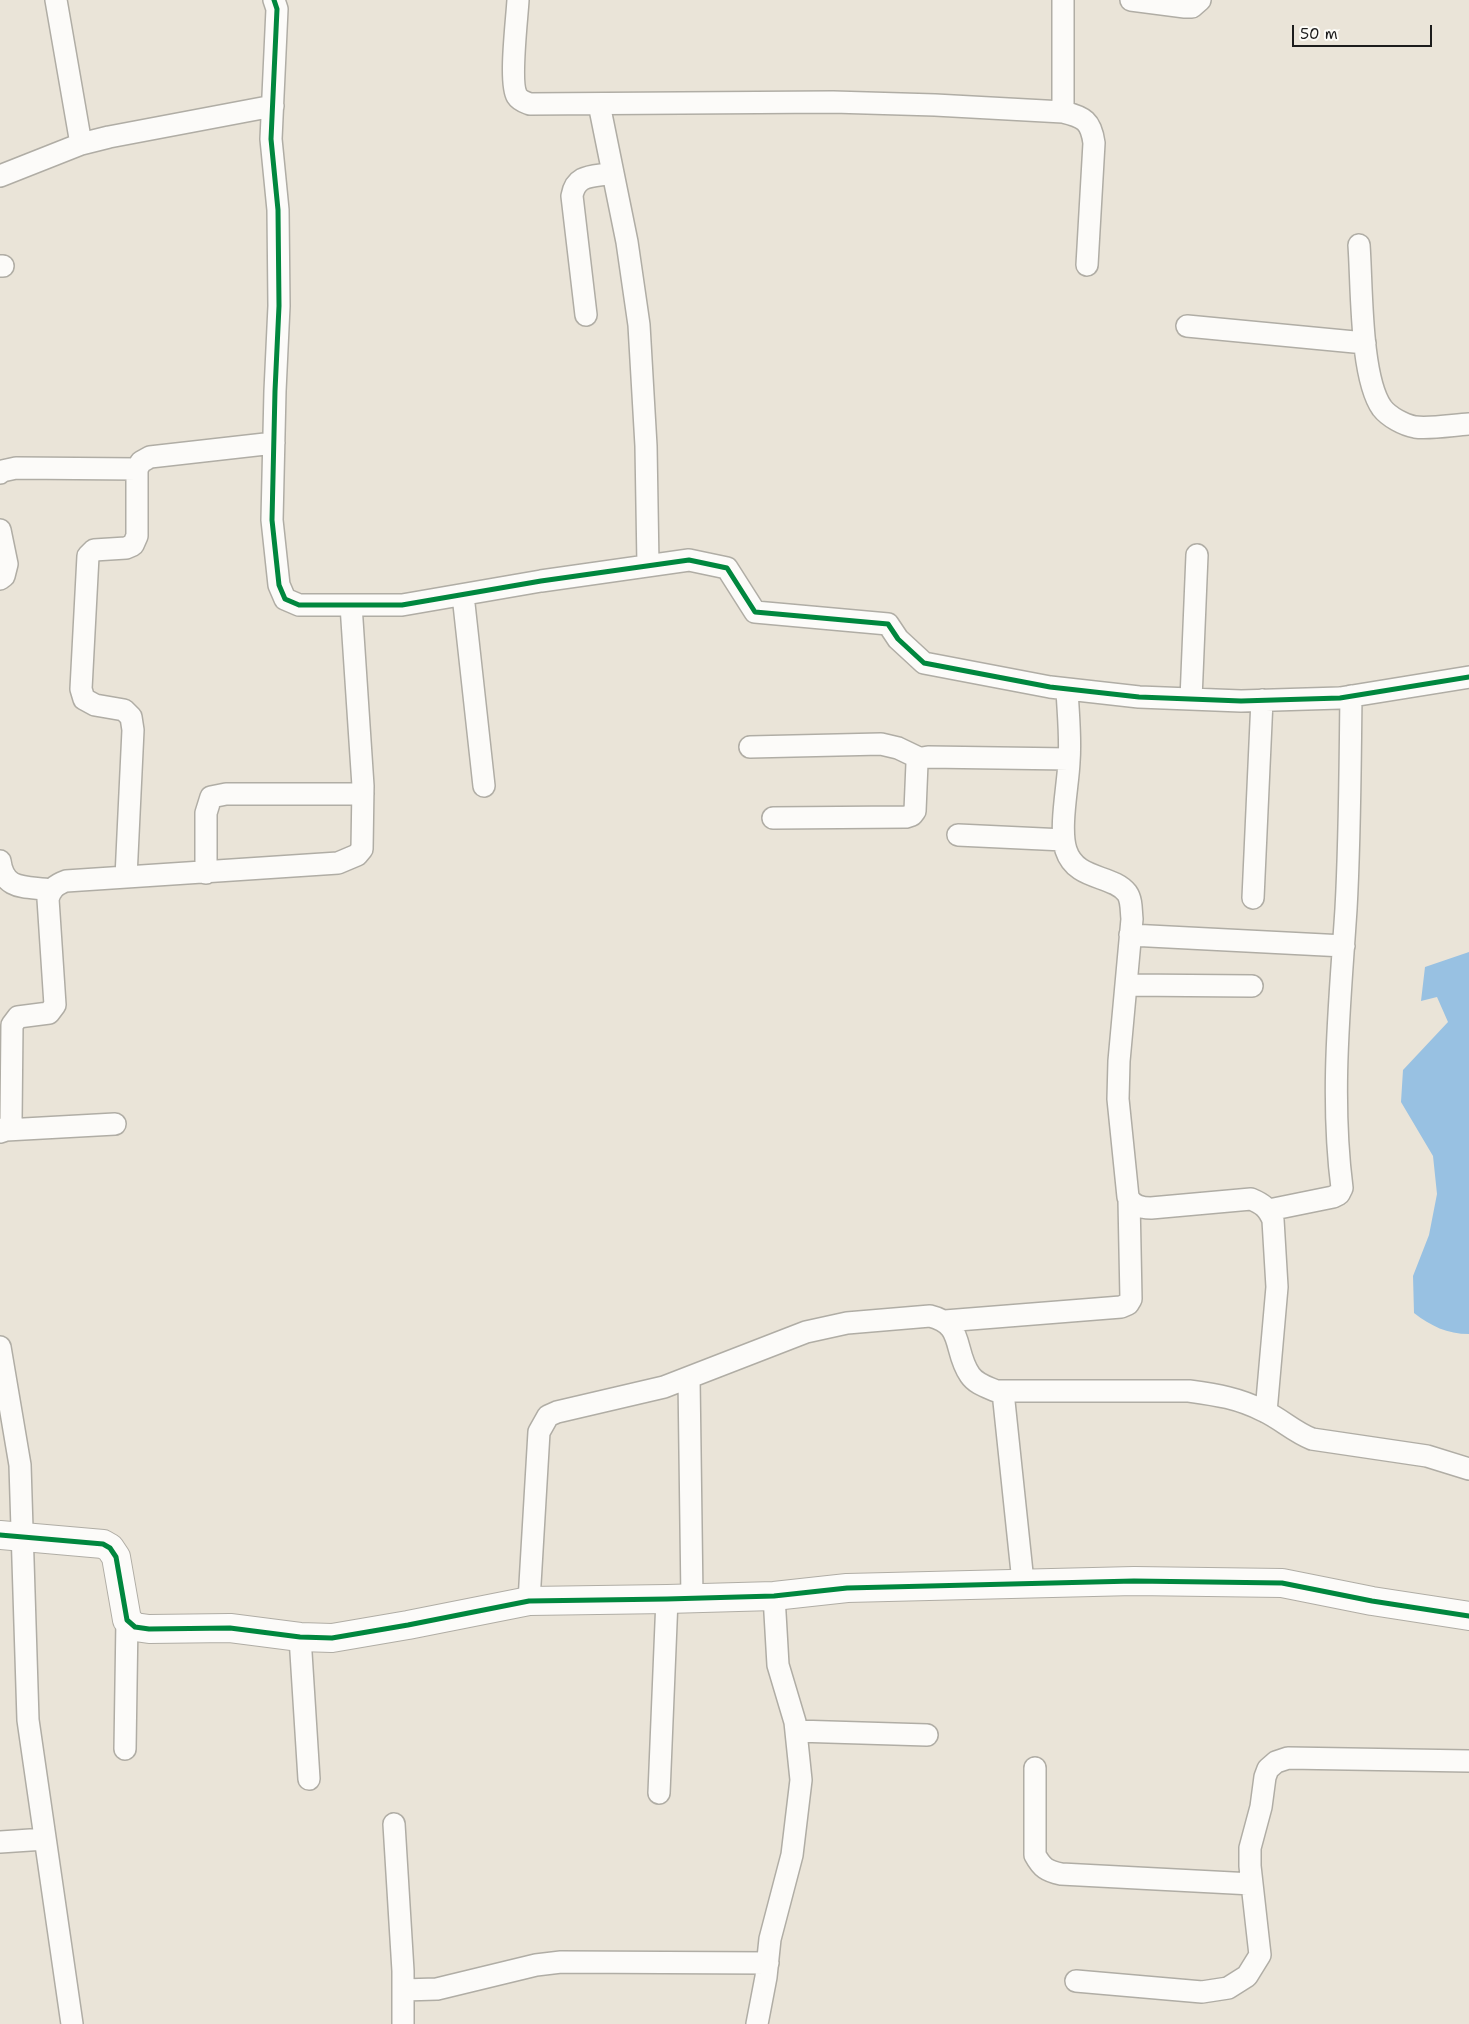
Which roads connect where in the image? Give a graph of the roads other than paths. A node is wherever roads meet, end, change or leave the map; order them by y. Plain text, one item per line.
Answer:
1 (56, 0) edge
2 (274, 0) edge
3 (518, 0) edge
4 (1062, 0) edge
5 (1131, 0) edge
6 (1200, 0) edge
7 (599, 104) junction
8 (273, 106) junction
9 (1063, 112) junction
10 (81, 144) junction
11 (613, 174) junction
12 (0, 176) edge
13 (1359, 245) dead end
14 (1087, 265) dead end
15 (586, 316) dead end
16 (1187, 326) dead end
17 (1365, 343) junction
18 (1469, 424) edge
19 (274, 443) junction
20 (137, 469) junction
21 (0, 474) edge
22 (0, 530) edge
23 (1196, 556) dead end
24 (648, 565) junction
25 (0, 579) edge
26 (464, 595) junction
27 (351, 605) junction
28 (1469, 677) edge
29 (1067, 689) junction
30 (1351, 696) junction
31 (1191, 699) junction
32 (1262, 700) junction
33 (750, 747) dead end
34 (921, 759) junction
35 (1069, 760) junction
36 (484, 786) dead end
37 (363, 794) junction
38 (773, 818) dead end
39 (958, 836) dead end
40 (1064, 840) junction
41 (0, 861) edge
42 (206, 873) junction
43 (126, 878) junction
44 (51, 890) junction
45 (1253, 898) dead end
46 (1130, 935) junction
47 (1344, 946) junction
48 (1126, 985) junction
49 (1252, 986) dead end
50 (115, 1124) dead end
51 (3, 1131) edge
52 (1129, 1200) junction
53 (1269, 1210) junction
54 (945, 1322) junction
55 (0, 1347) edge
56 (689, 1378) junction
57 (1002, 1392) junction
58 (1266, 1412) junction
59 (1469, 1469) edge
60 (11, 1537) edge
61 (1023, 1582) junction
62 (774, 1596) junction
63 (680, 1599) junction
64 (529, 1601) junction
65 (1469, 1616) edge
66 (126, 1620) junction
67 (300, 1637) junction
68 (796, 1731) junction
69 (926, 1735) dead end
70 (125, 1748) dead end
71 (1469, 1761) edge
72 (1035, 1768) dead end
73 (309, 1779) dead end
74 (660, 1793) dead end
75 (394, 1824) dead end
76 (45, 1839) junction
77 (0, 1842) edge
78 (1252, 1884) junction
79 (768, 1963) junction
80 (1076, 1981) dead end
81 (404, 1990) junction
82 (72, 2024) edge
83 (403, 2024) edge
84 (757, 2024) edge

1 - 10 street
2 - 8 street
3 - 7 street
4 - 9 street
5 - 6 street
7 - 9 street
7 - 11 street
8 - 10 street
8 - 19 street
9 - 14 street
10 - 12 street
11 - 15 street
11 - 24 street
13 - 17 street
16 - 17 street
17 - 18 street
19 - 20 street
19 - 27 street
20 - 21 street
20 - 43 street
22 - 25 street
23 - 31 street
24 - 26 street
24 - 29 street
26 - 27 street
26 - 36 street
27 - 37 street
28 - 30 street
29 - 31 street
29 - 35 street
30 - 32 street
30 - 47 street
31 - 32 street
32 - 45 street
33 - 34 street
34 - 35 street
34 - 38 street
35 - 40 street
37 - 42 street
37 - 42 street
39 - 40 street
40 - 46 street
41 - 44 street
42 - 43 street
43 - 44 street
44 - 51 street
46 - 47 street
46 - 48 street
47 - 53 street
48 - 49 street
48 - 52 street
50 - 51 street
52 - 53 street
52 - 54 street
53 - 58 street
54 - 56 street
54 - 57 street
55 - 60 street
56 - 63 street
56 - 64 street
57 - 58 street
57 - 61 street
58 - 59 street
60 - 66 street
60 - 76 street
61 - 62 street
61 - 65 street
62 - 63 street
62 - 68 street
63 - 64 street
63 - 74 street
64 - 67 street
66 - 67 street
66 - 70 street
67 - 73 street
68 - 69 street
68 - 79 street
71 - 78 street
72 - 78 street
75 - 81 street
76 - 77 street
76 - 82 street
78 - 80 street
79 - 81 street
79 - 84 street
81 - 83 street

